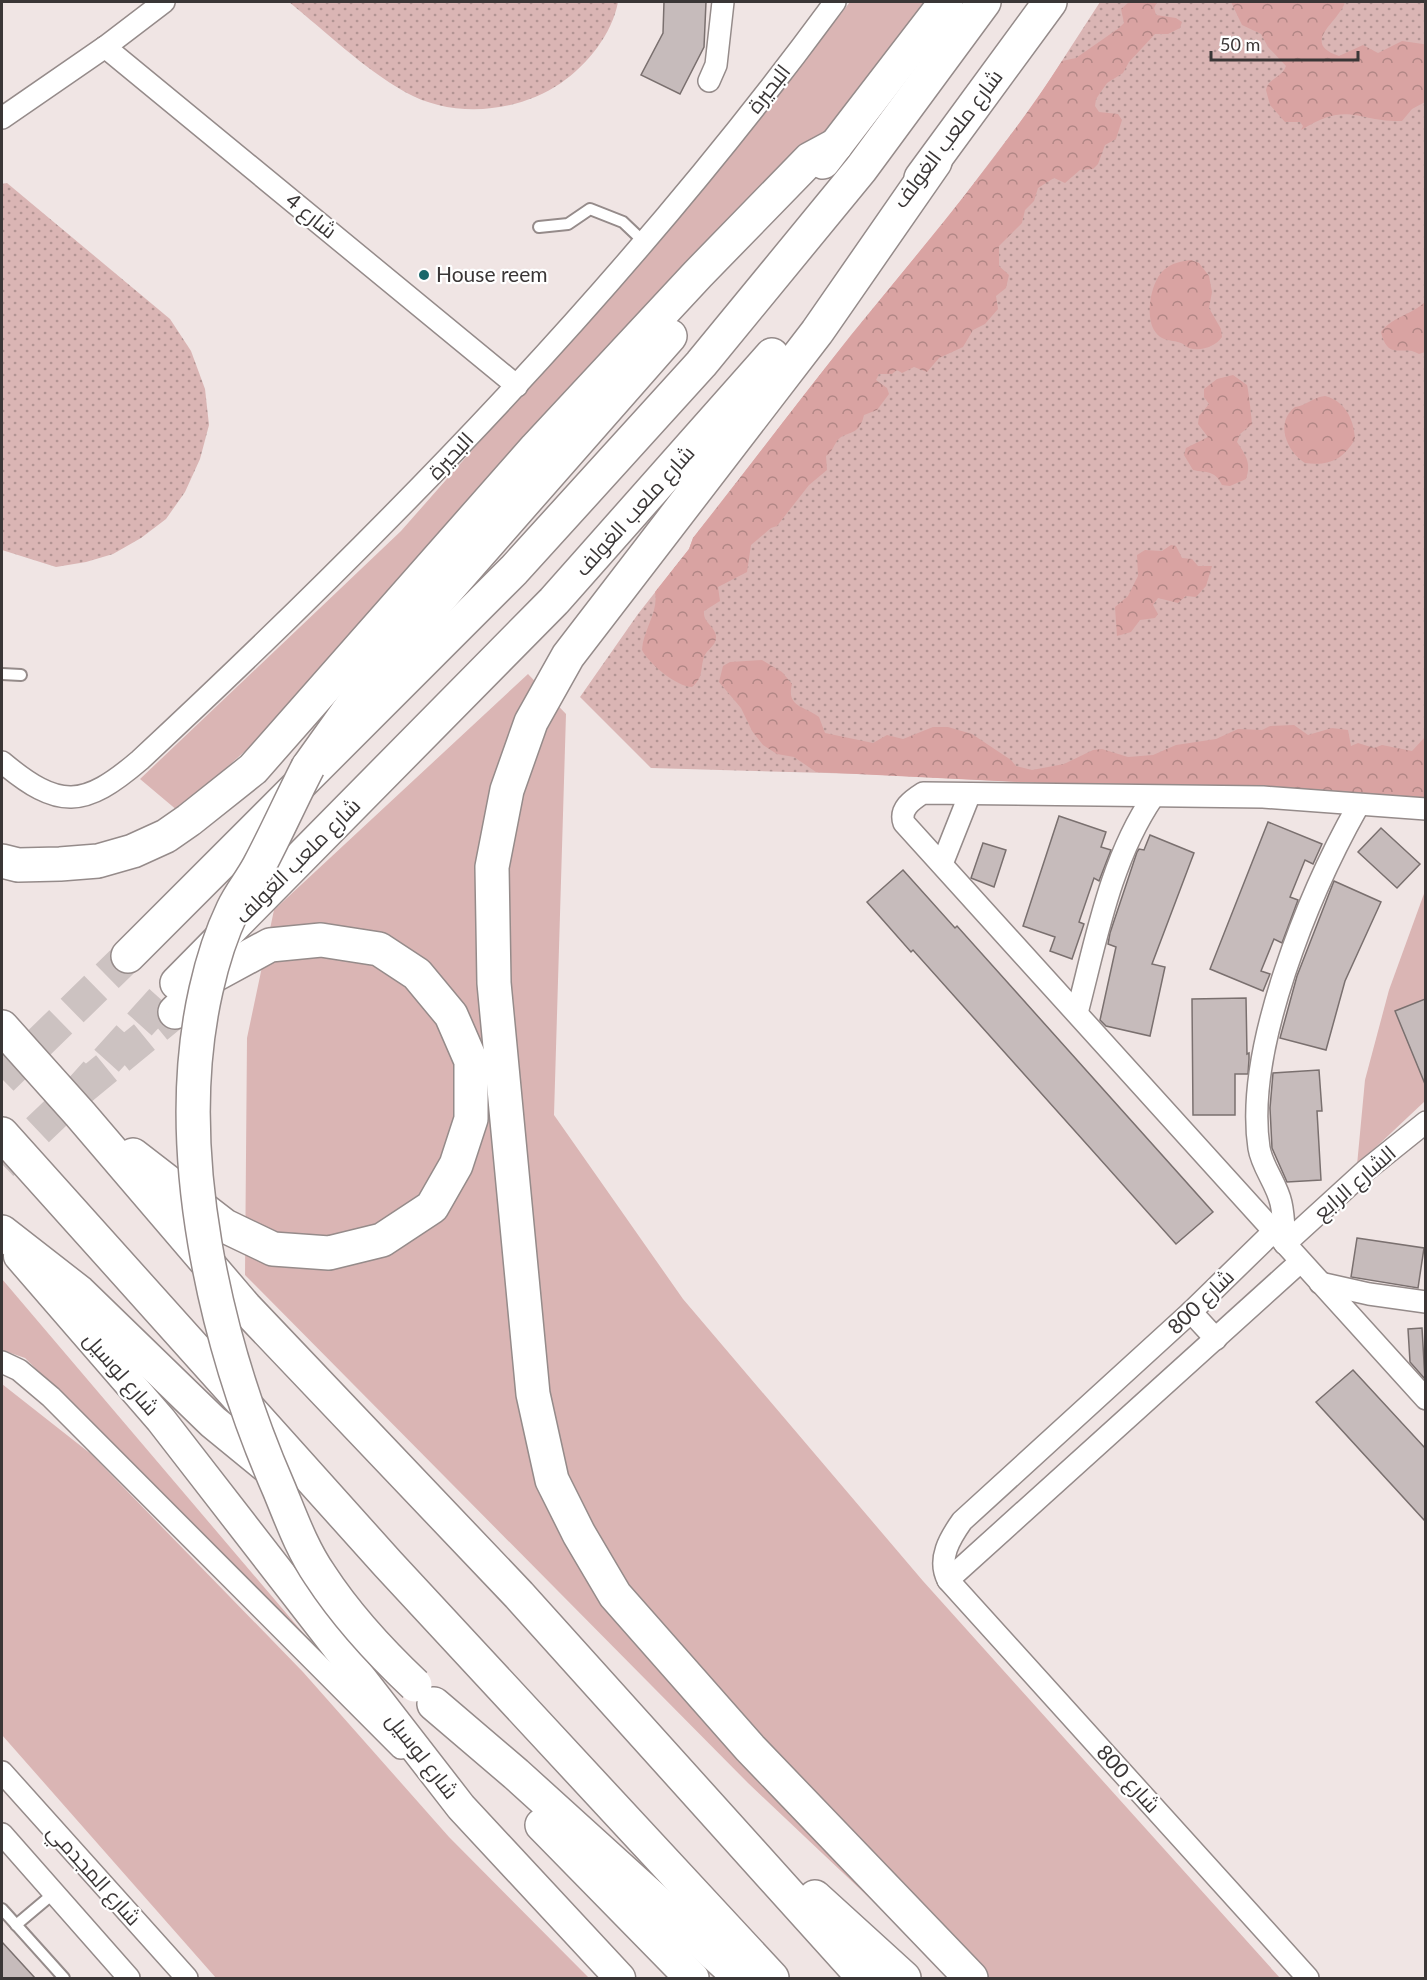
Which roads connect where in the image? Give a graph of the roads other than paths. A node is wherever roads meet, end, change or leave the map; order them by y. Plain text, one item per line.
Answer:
1 (164, 2) edge
2 (723, 2) edge
3 (835, 2) edge
4 (946, 2) edge
5 (984, 2) edge
6 (1050, 2) edge
7 (105, 47) junction
8 (709, 81) dead end
9 (2, 118) edge
10 (836, 145) junction
11 (935, 162) junction
12 (539, 227) dead end
13 (644, 242) junction
14 (517, 386) junction
15 (2, 674) edge
16 (21, 675) dead end
17 (2, 762) edge
18 (969, 796) junction
19 (1153, 797) junction
20 (1359, 806) junction
21 (1425, 809) edge
22 (2, 861) edge
23 (942, 864) junction
24 (128, 956) tunnel mouth
25 (1077, 1014) junction
26 (2, 1027) edge
27 (80, 1113) junction
28 (1425, 1122) edge
29 (2, 1134) edge
30 (2, 1234) edge
31 (1279, 1238) junction
32 (1300, 1262) junction
33 (1320, 1283) junction
34 (1425, 1302) edge
35 (1191, 1312) junction
36 (1216, 1339) junction
37 (2, 1362) edge
38 (1425, 1399) edge
39 (388, 1564) junction
40 (948, 1580) junction
41 (424, 1695) junction
42 (2, 1772) edge
43 (461, 1807) junction
44 (2, 1834) edge
45 (739, 1841) junction
46 (54, 1893) junction
47 (2, 1909) edge
48 (16, 1925) junction
49 (64, 1978) edge
50 (129, 1978) edge
51 (187, 1978) edge
52 (620, 1978) edge
53 (692, 1978) edge
54 (741, 1978) edge
55 (772, 1978) edge
56 (864, 1978) edge
57 (904, 1978) edge
58 (971, 1978) edge
59 (1308, 1978) edge

1 - 7 street
2 - 8 street
3 - 13 street, البحيرة
4 - 10 main road
5 - 24 main road
6 - 11 main road, شارع ملعب الغولف
7 - 9 street
7 - 14 street, شارع 4
10 - 22 main road
10 - 41 main road, bridge
11 - 27 main road, شارع ملعب الغولف
11 - 58 main road
12 - 13 lane
13 - 14 street, البحيرة
14 - 17 street, البحيرة
15 - 16 lane
18 - 19 street
18 - 23 street
18 - 23 street
19 - 20 street
19 - 25 street
20 - 21 street
20 - 31 street
23 - 25 street
25 - 31 street
26 - 27 main road
27 - 45 main road
28 - 31 street, الشارع الرابع
29 - 39 main road
30 - 39 main road
30 - 43 street, شارع لوسيل
31 - 32 street
31 - 35 street, شارع 800
32 - 33 street
32 - 36 street, شارع 800
33 - 34 street
33 - 38 street
35 - 36 street
35 - 40 street, شارع 800
36 - 40 street, شارع 800
37 - 43 street, شارع لوسيل
39 - 55 main road
40 - 59 street, شارع 800
41 - 53 main road
41 - 54 main road
42 - 51 street, شارع المجدمي
43 - 52 street
44 - 46 street, شارع المجدمي
45 - 56 main road
45 - 57 main road
46 - 48 lane
46 - 50 street, شارع المجدمي
47 - 48 lane
48 - 49 lane

